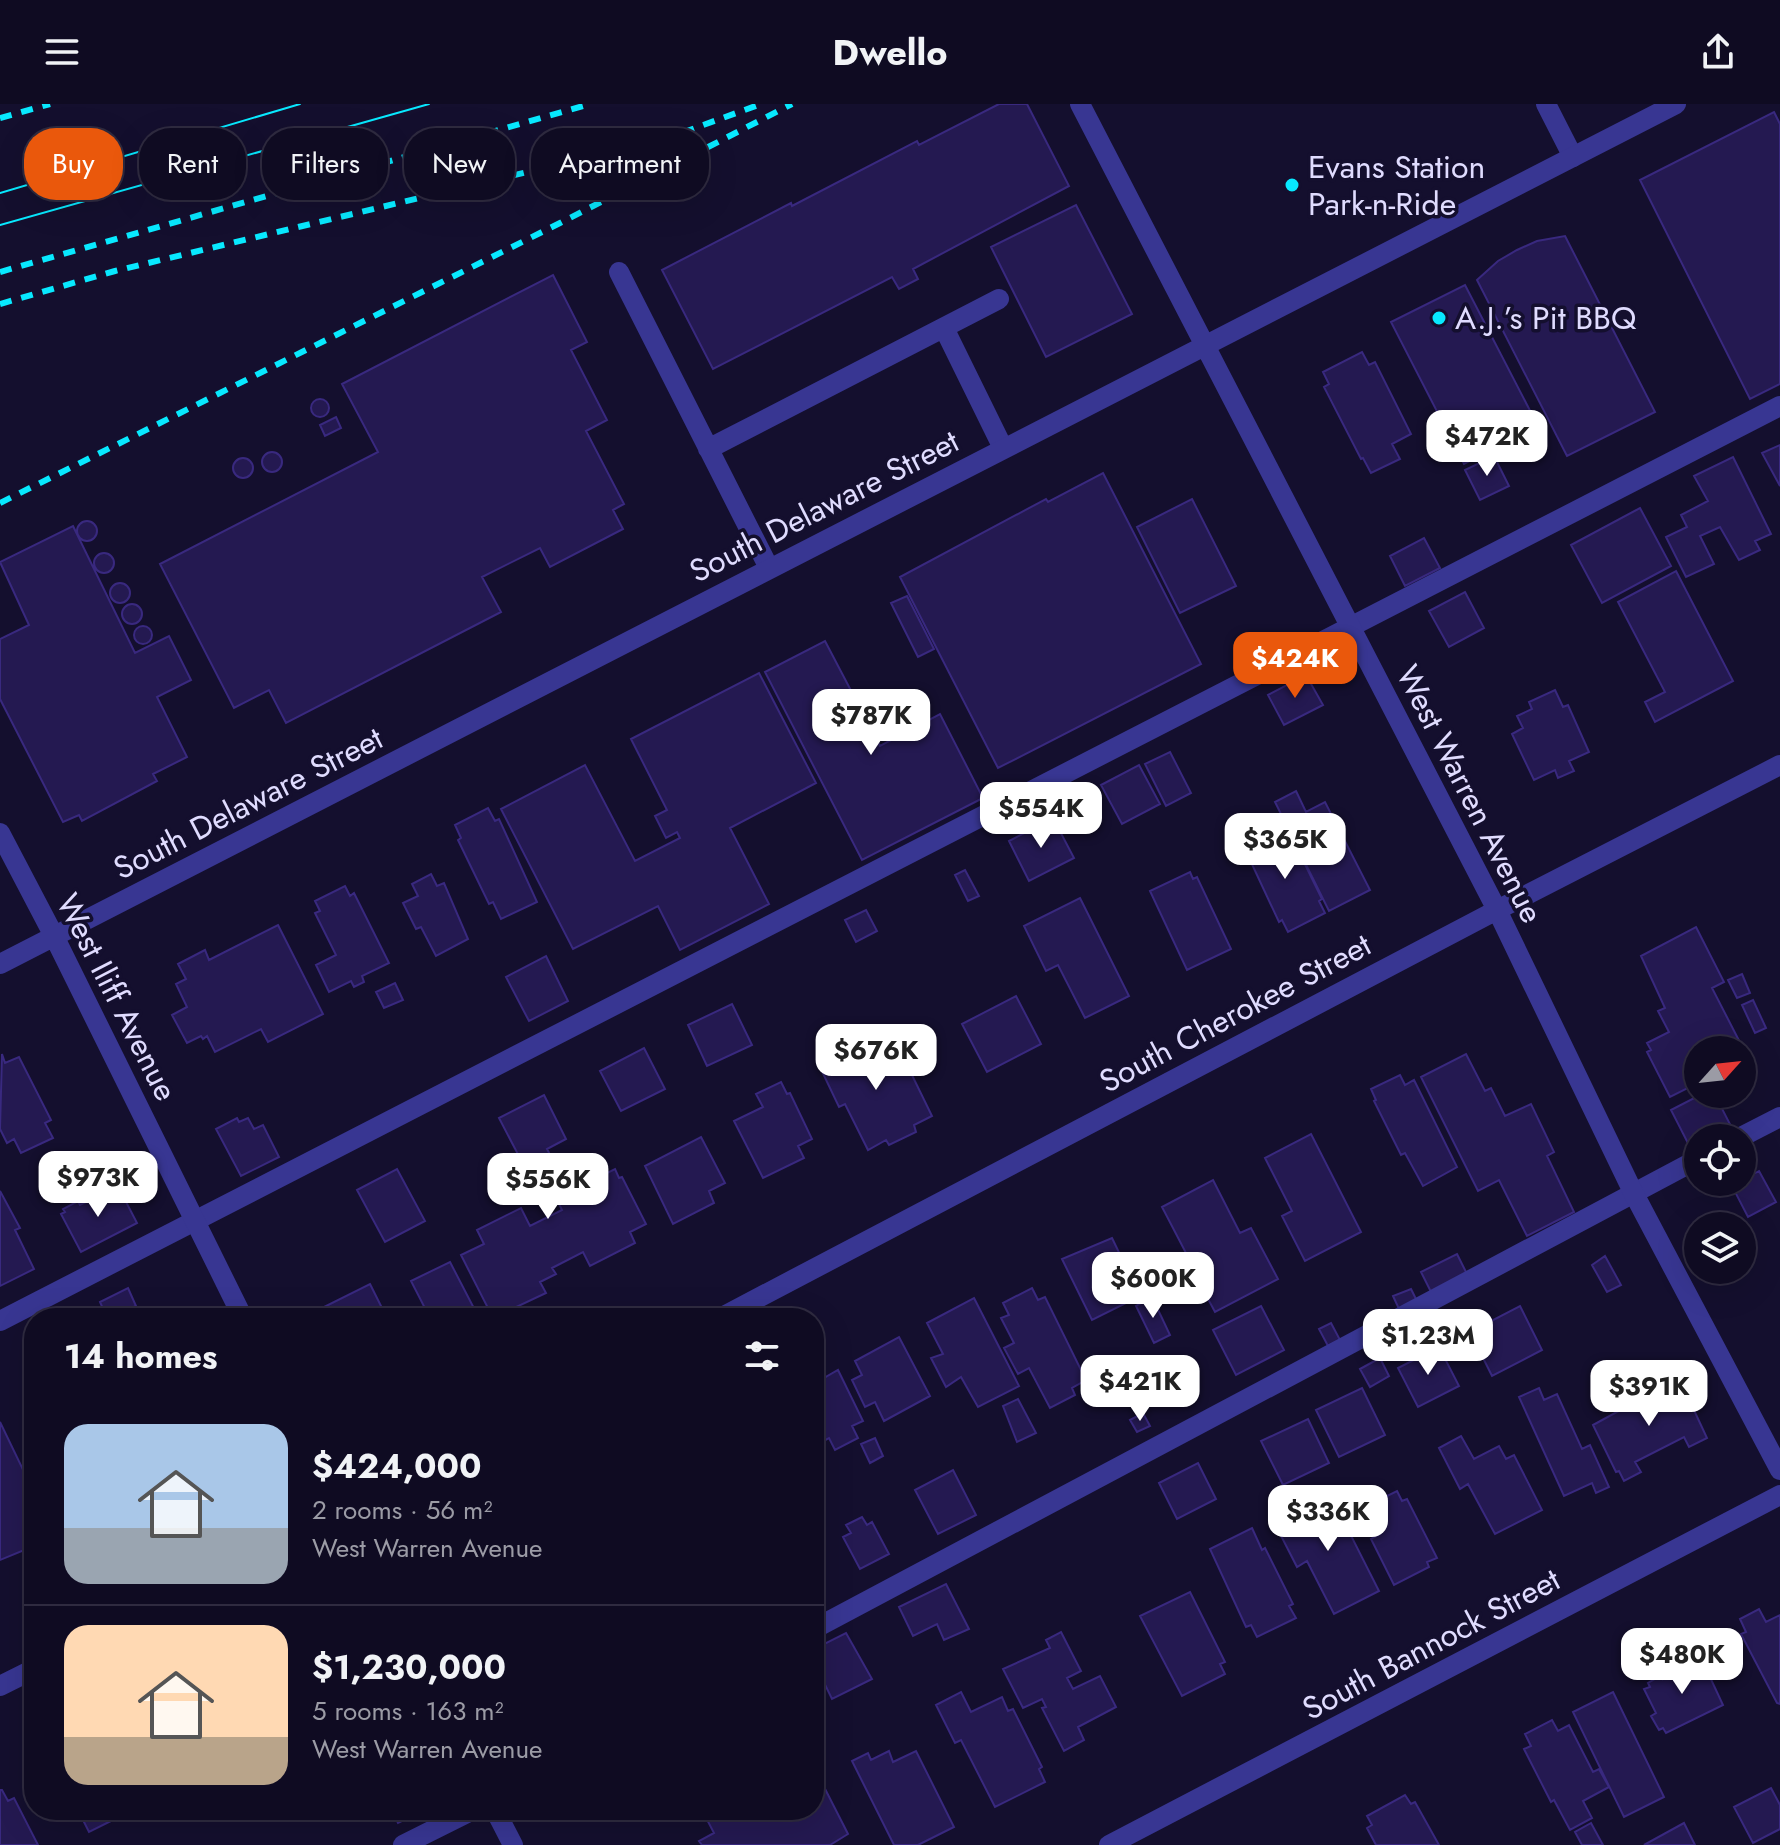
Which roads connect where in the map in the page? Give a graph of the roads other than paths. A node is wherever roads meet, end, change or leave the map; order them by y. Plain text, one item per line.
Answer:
1 (1080, 104) edge
2 (1546, 104) edge
3 (1676, 104) edge
4 (1573, 157) junction
5 (619, 272) dead end
6 (999, 299) dead end
7 (944, 328) junction
8 (1204, 345) junction
9 (1780, 406) edge
10 (1003, 448) junction
11 (708, 449) junction
12 (769, 568) junction
13 (1350, 627) junction
14 (1780, 765) edge
15 (0, 833) edge
16 (1497, 910) junction
17 (54, 936) junction
18 (0, 964) edge
19 (1780, 1117) edge
20 (1756, 1129) edge
21 (1684, 1166) edge
22 (1633, 1192) junction
23 (195, 1221) junction
24 (25, 1308) edge
25 (238, 1308) edge
26 (739, 1308) edge
27 (24, 1309) edge
28 (0, 1321) edge
29 (1780, 1470) edge
30 (1780, 1495) edge
31 (824, 1624) edge
32 (24, 1674) edge
33 (0, 1686) edge
34 (453, 1820) edge
35 (500, 1820) edge
36 (403, 1845) edge
37 (513, 1845) edge
38 (1109, 1845) edge

1 - 8 street, West Warren Avenue
2 - 4 street
3 - 4 street, South Delaware Street
4 - 8 street, South Delaware Street
5 - 11 street
6 - 7 street
7 - 10 street
7 - 11 street
8 - 10 street, South Delaware Street
8 - 13 street, West Warren Avenue
9 - 13 street
10 - 12 street, South Delaware Street
11 - 12 street
12 - 17 street, South Delaware Street
13 - 16 street, West Warren Avenue
13 - 23 street
14 - 16 street, South Cherokee Street
15 - 17 street, West Iliff Avenue
16 - 22 street, West Warren Avenue
16 - 26 street, South Cherokee Street
17 - 18 street, South Delaware Street
17 - 23 street, West Iliff Avenue
19 - 20 street
21 - 22 street
22 - 29 street, West Warren Avenue
22 - 31 street
23 - 24 street
23 - 25 street, West Iliff Avenue
27 - 28 street
30 - 38 street, South Bannock Street
32 - 33 street
34 - 36 street
35 - 37 street

